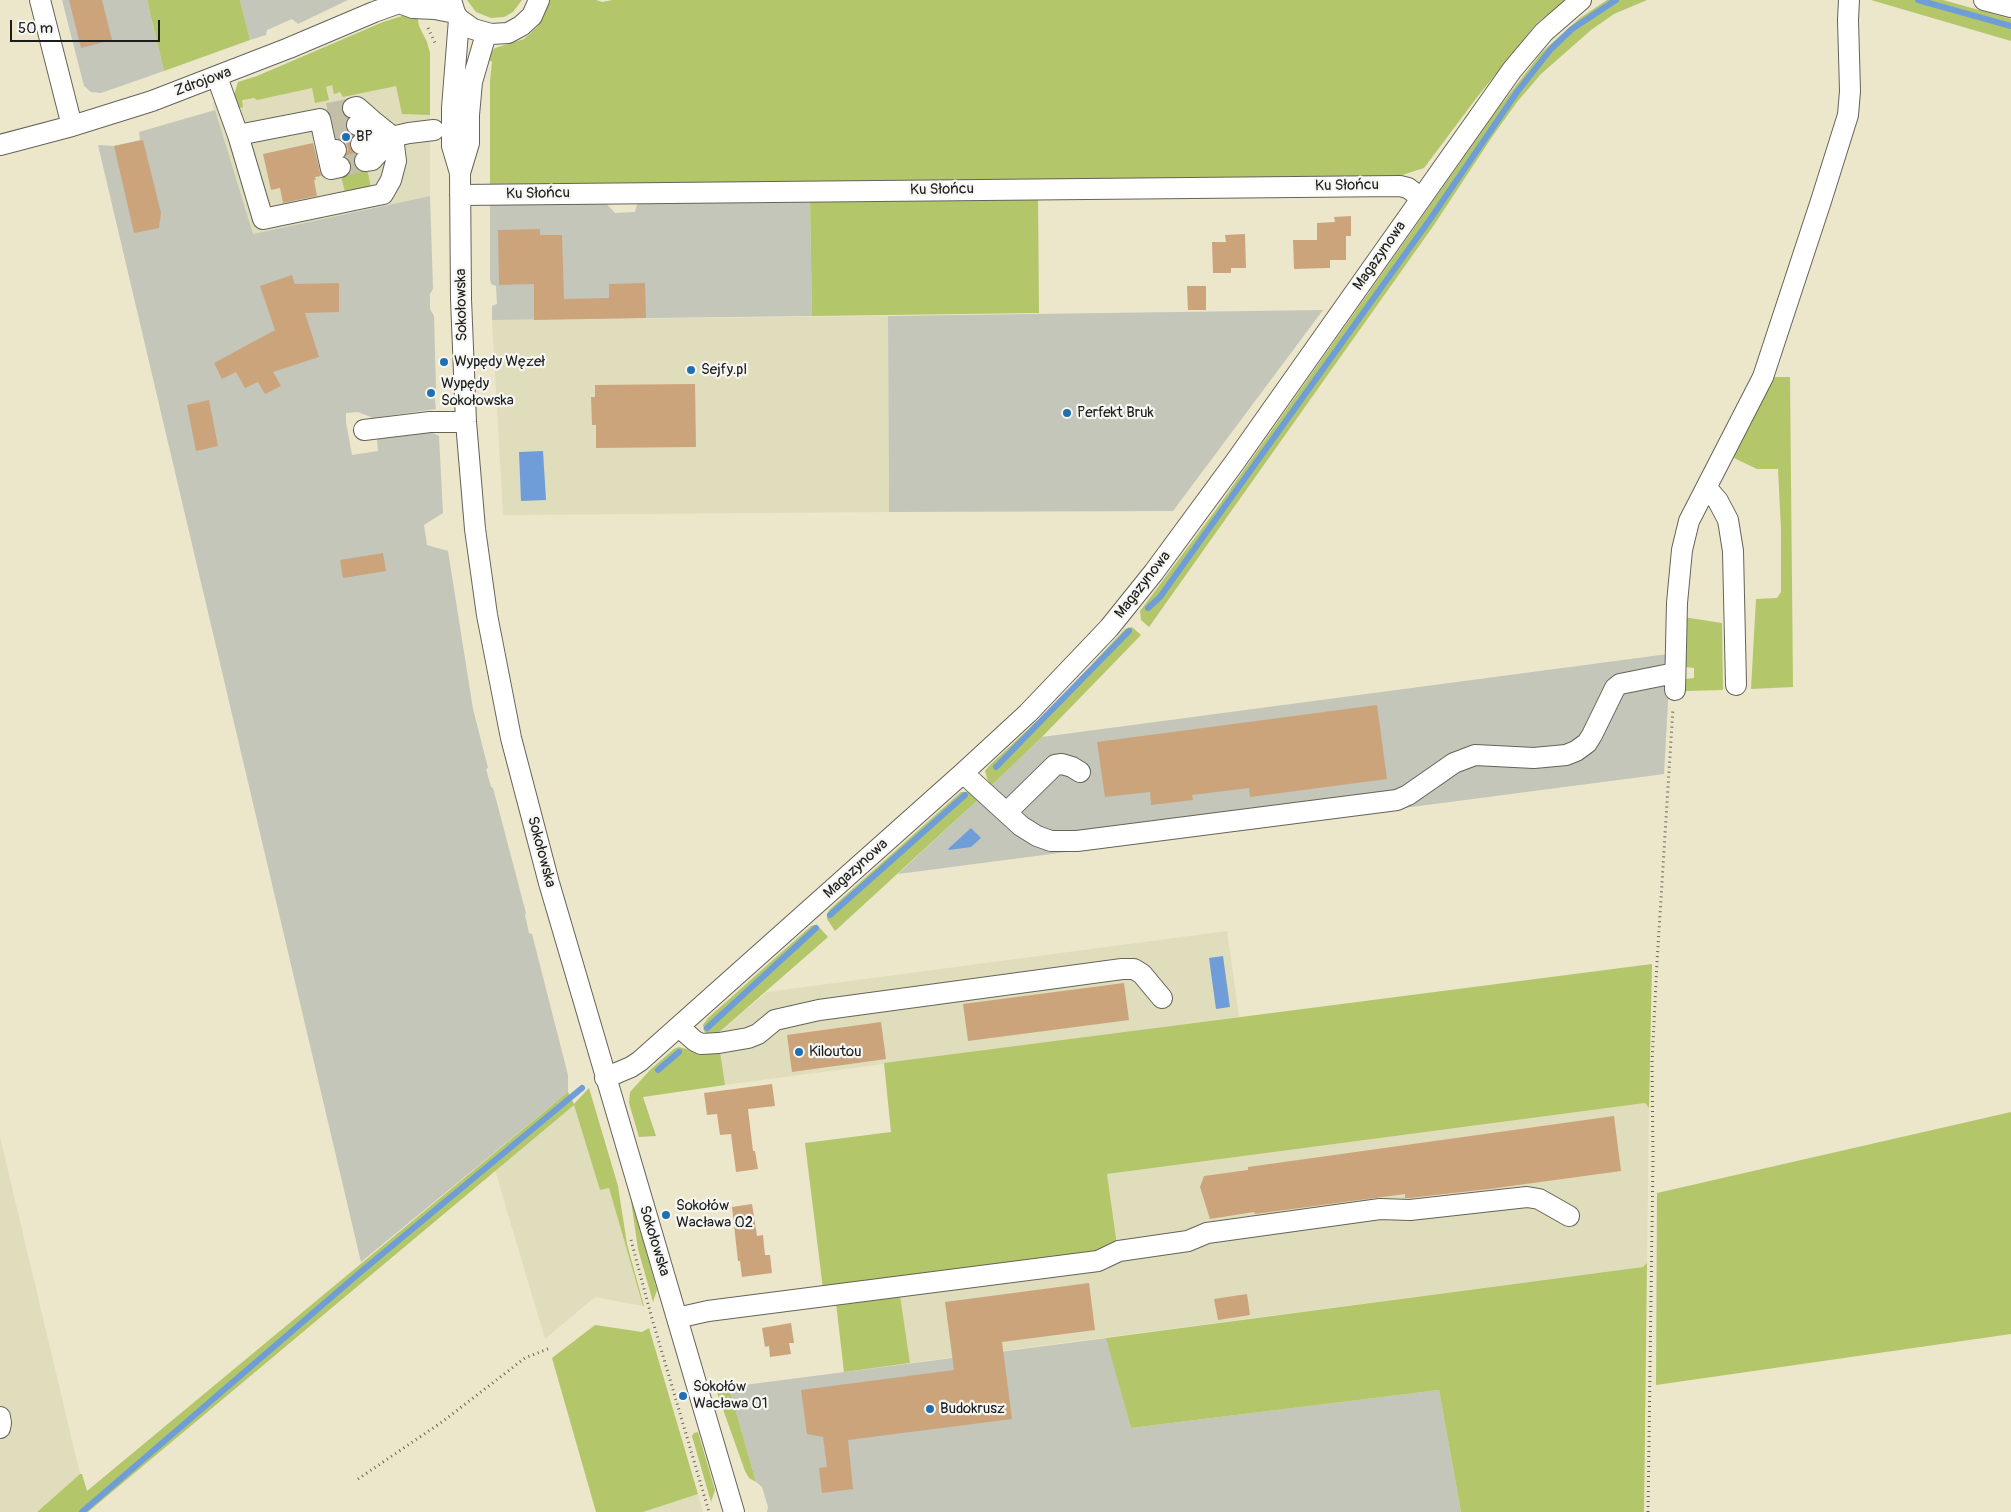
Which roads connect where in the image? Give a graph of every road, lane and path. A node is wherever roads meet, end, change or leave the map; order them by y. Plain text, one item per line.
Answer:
1 (40, 0) edge
2 (539, 0) edge
3 (1581, 0) edge
4 (1849, 0) edge
5 (1984, 0) edge
6 (401, 2) edge
7 (2011, 8) edge
8 (455, 11) edge
9 (486, 34) junction
10 (217, 77) junction
11 (452, 108) junction
12 (72, 126) junction
13 (434, 130) junction
14 (362, 132) tunnel mouth
15 (238, 135) junction
16 (329, 137) tunnel mouth
17 (392, 137) junction
18 (0, 145) edge
19 (452, 146) junction
20 (460, 172) junction
21 (460, 195) junction
22 (1421, 198) junction
23 (466, 422) junction
24 (364, 430) dead end
25 (1707, 488) junction
26 (1675, 682) junction
27 (1736, 685) dead end
28 (1080, 772) dead end
29 (963, 773) junction
30 (1007, 812) junction
31 (1162, 998) dead end
32 (679, 1027) junction
33 (605, 1078) junction
34 (1569, 1216) dead end
35 (630, 1232) dead end
36 (677, 1318) junction
37 (550, 1348) dead end
38 (0, 1417) edge
39 (0, 1428) edge
40 (358, 1479) dead end
41 (708, 1512) edge
42 (734, 1512) edge
43 (1648, 1512) edge

1 - 12 street
2 - 9 street
3 - 22 street, Magazynowa
4 - 25 street
5 - 7 street
6 - 8 street, Zdrojowa
6 - 10 street, Zdrojowa
8 - 9 street
8 - 11 street, Sokołowska
9 - 20 street, Sokołowska
10 - 12 street, Zdrojowa
10 - 15 street
11 - 13 street
11 - 19 street, Sokołowska
12 - 18 street, Zdrojowa
13 - 17 street
13 - 19 street
14 - 17 street
15 - 16 street
15 - 17 street
19 - 20 street, Sokołowska
20 - 21 street, Sokołowska
21 - 22 street, Ku Słońcu
21 - 23 street, Sokołowska
22 - 29 street, Magazynowa
23 - 24 street
23 - 33 street, Sokołowska
25 - 26 street
25 - 27 street
26 - 30 street
26 - 43 path
28 - 30 street
29 - 30 street
29 - 32 street, Magazynowa
31 - 32 street
32 - 33 street, Magazynowa
33 - 36 street, Sokołowska
34 - 36 street
35 - 41 path
36 - 42 street, Sokołowska
37 - 40 path
38 - 39 street

